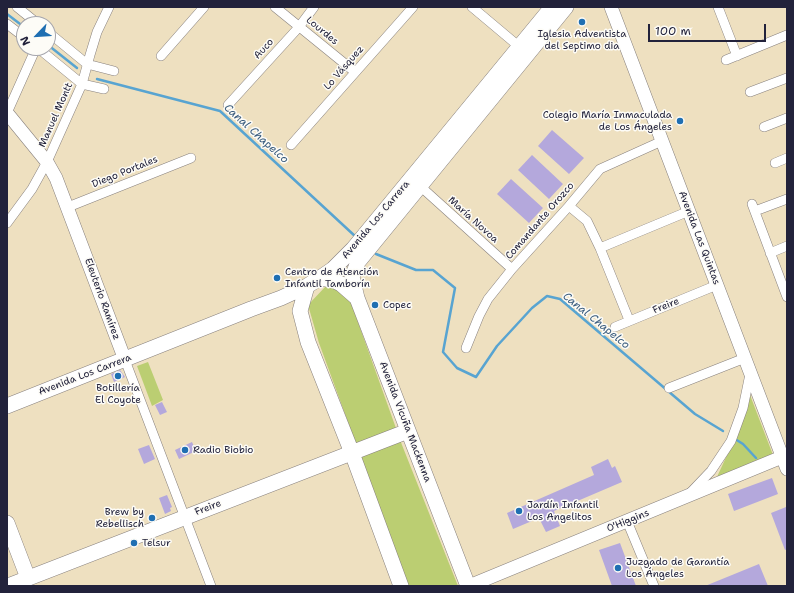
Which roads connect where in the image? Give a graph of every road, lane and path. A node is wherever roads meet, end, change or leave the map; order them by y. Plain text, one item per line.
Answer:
1 (17, 7) edge
2 (109, 7) edge
3 (204, 7) edge
4 (275, 7) edge
5 (314, 7) edge
6 (413, 7) edge
7 (472, 7) edge
8 (552, 7) edge
9 (566, 7) edge
10 (611, 7) edge
11 (718, 7) edge
12 (28, 16) edge
13 (7, 24) edge
14 (299, 27) junction
15 (16, 31) edge
16 (787, 35) edge
17 (56, 39) edge
18 (523, 50) junction
19 (33, 56) edge
20 (47, 56) edge
21 (161, 56) dead end
22 (737, 56) junction
23 (726, 60) dead end
24 (87, 64) junction
25 (114, 71) dead end
26 (355, 72) junction
27 (787, 78) edge
28 (82, 84) junction
29 (104, 89) dead end
30 (750, 92) dead end
31 (228, 105) dead end
32 (7, 113) edge
33 (787, 118) edge
34 (764, 127) dead end
35 (662, 141) junction
36 (291, 145) dead end
37 (190, 158) dead end
38 (787, 158) edge
39 (47, 162) junction
40 (775, 163) dead end
41 (420, 186) junction
42 (787, 199) edge
43 (569, 206) junction
44 (68, 207) junction
45 (689, 211) junction
46 (7, 223) edge
47 (787, 246) edge
48 (600, 248) junction
49 (770, 253) junction
50 (512, 269) junction
51 (320, 278) junction
52 (308, 286) junction
53 (717, 286) junction
54 (786, 294) edge
55 (357, 298) junction
56 (629, 320) junction
57 (615, 327) dead end
58 (466, 348) dead end
59 (745, 358) junction
60 (125, 360) junction
61 (750, 373) junction
62 (669, 388) dead end
63 (7, 406) edge
64 (408, 431) junction
65 (352, 452) junction
66 (785, 461) edge
67 (687, 496) junction
68 (185, 517) junction
69 (627, 521) junction
70 (7, 523) edge
71 (30, 582) edge
72 (8, 586) edge
73 (211, 586) edge
74 (401, 586) edge
75 (468, 586) edge
76 (654, 586) edge

1 - 12 street
2 - 24 street, Manuel Montt
3 - 21 street
4 - 14 street, Lourdes
5 - 14 street, Auco
6 - 26 street, Lo Vásquez
7 - 18 street
8 - 18 main road, Avenida Los Carrera
9 - 18 main road, Avenida Los Carrera
10 - 35 street, Avenida Las Quintas
11 - 22 street
13 - 15 street
14 - 26 street, Lourdes
14 - 31 street, Auco
16 - 22 street
17 - 24 street
18 - 41 main road, Avenida Los Carrera
18 - 51 main road, Avenida Los Carrera
19 - 32 street
20 - 28 street
22 - 23 street
24 - 25 street
24 - 28 street, Manuel Montt
26 - 36 street, Lo Vásquez
27 - 30 street
28 - 29 street
28 - 39 street, Manuel Montt
32 - 39 street, Eleuterio Ramírez
33 - 34 street
35 - 43 street, Comandante Orozco
35 - 45 street, Avenida Las Quintas
37 - 44 street, Diego Portales
38 - 40 street
39 - 44 street, Eleuterio Ramírez
39 - 46 street, Manuel Montt
41 - 50 street, María Novoa
41 - 55 main road, Avenida Los Carrera
42 - 49 street
43 - 48 street
43 - 50 street, Comandante Orozco
44 - 60 street, Eleuterio Ramírez
45 - 48 street
45 - 53 street, Avenida Las Quintas
47 - 49 street
48 - 56 street
49 - 54 street
50 - 58 street, Comandante Orozco
51 - 52 main road, Avenida Los Carrera
51 - 55 main road, Avenida Vicuña Mackenna
52 - 60 main road, Avenida Los Carrera
52 - 65 main road
53 - 56 street, Freire
53 - 59 street, Avenida Las Quintas
55 - 64 main road, Avenida Vicuña Mackenna
56 - 57 street, Freire
59 - 61 street, Avenida Las Quintas
59 - 62 street
60 - 63 main road, Avenida Los Carrera
60 - 68 street, Eleuterio Ramírez
61 - 66 street, Avenida Las Quintas
61 - 67 street
64 - 65 main road, Freire
64 - 75 main road, Avenida Vicuña Mackenna
65 - 68 main road, Freire
65 - 74 main road
66 - 67 street, O'Higgins
67 - 69 street, O'Higgins
68 - 71 main road, Freire
68 - 73 street, Eleuterio Ramírez
69 - 75 street, O'Higgins
69 - 76 street
70 - 71 main road
71 - 72 main road, Freire

